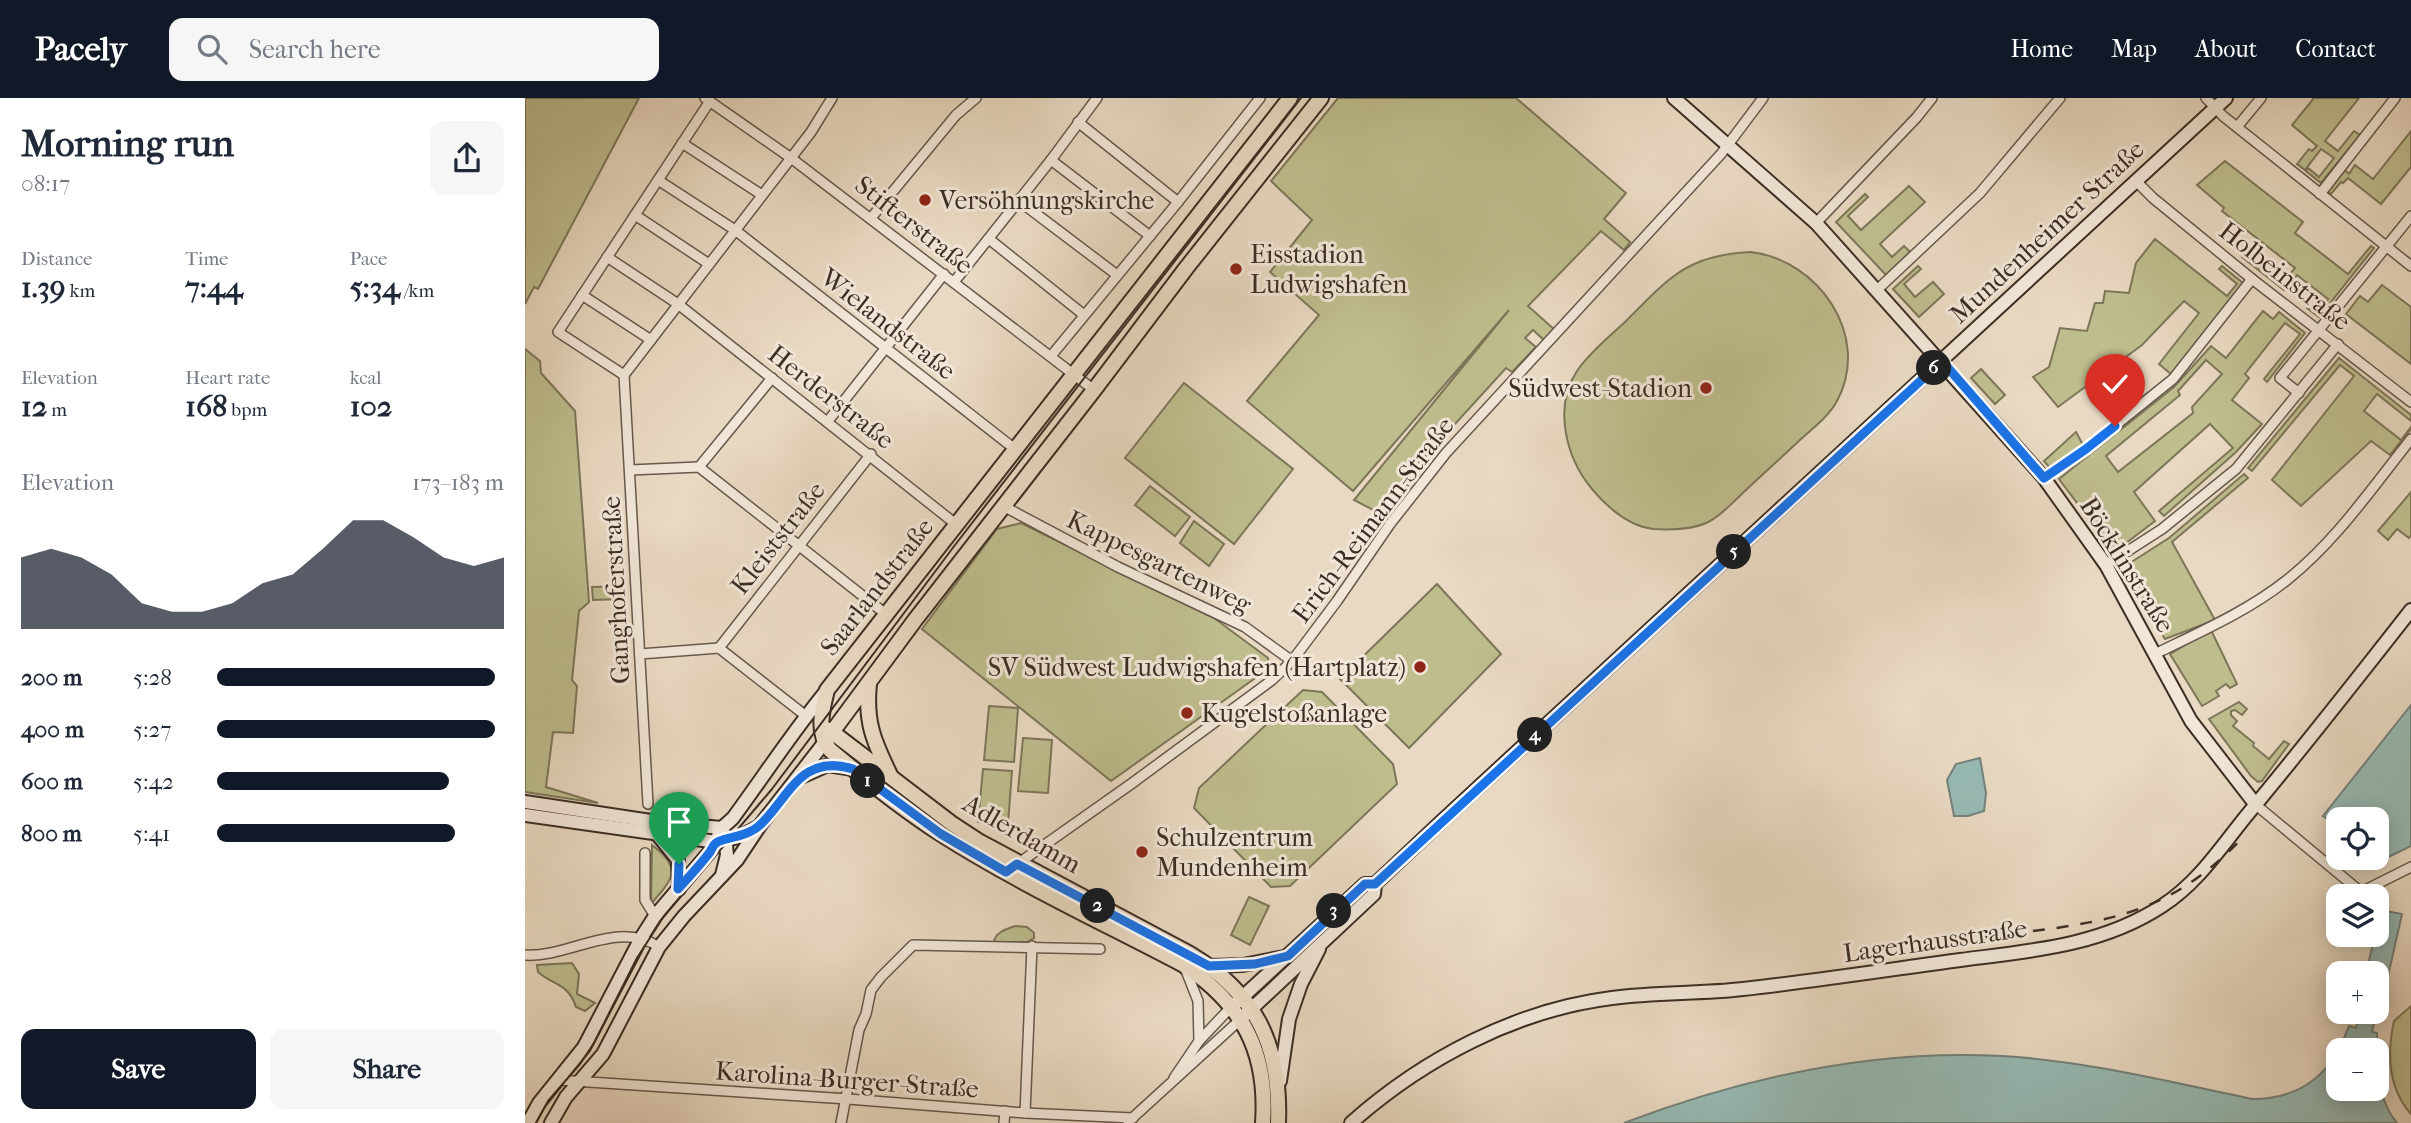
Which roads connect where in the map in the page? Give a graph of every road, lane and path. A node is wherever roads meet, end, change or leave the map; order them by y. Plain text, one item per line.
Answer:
1 (832, 98) edge
2 (976, 98) edge
3 (1097, 98) edge
4 (1260, 98) edge
5 (1290, 98) edge
6 (1321, 98) edge
7 (1674, 98) edge
8 (1763, 98) edge
9 (1932, 98) edge
10 (2060, 98) edge
11 (2206, 98) edge
12 (2226, 98) edge
13 (2262, 98) edge
14 (2395, 98) edge
15 (707, 99) edge
16 (2216, 108) junction
17 (1078, 122) junction
18 (2237, 127) junction
19 (682, 143) junction
20 (1728, 144) junction
21 (791, 158) junction
22 (1051, 160) junction
23 (658, 180) junction
24 (2136, 181) junction
25 (2320, 194) junction
26 (762, 195) junction
27 (1018, 200) junction
28 (1178, 202) junction
29 (635, 215) junction
30 (2411, 216) edge
31 (870, 218) junction
32 (1816, 223) junction
33 (735, 230) junction
34 (1150, 236) junction
35 (989, 239) junction
36 (2387, 247) junction
37 (607, 257) junction
38 (709, 264) junction
39 (2411, 266) edge
40 (944, 274) junction
41 (1117, 275) junction
42 (2252, 279) junction
43 (954, 282) junction
44 (1877, 290) junction
45 (582, 295) junction
46 (678, 304) junction
47 (1084, 315) junction
48 (2319, 329) junction
49 (651, 340) junction
50 (2338, 344) junction
51 (885, 349) junction
52 (1051, 356) junction
53 (1942, 361) junction
54 (1074, 374) junction
55 (624, 375) junction
56 (772, 377) junction
57 (1094, 390) junction
58 (2299, 393) junction
59 (2411, 402) edge
60 (828, 421) junction
61 (2411, 439) edge
62 (1016, 450) junction
63 (871, 454) junction
64 (699, 467) junction
65 (630, 470) junction
66 (2044, 478) junction
67 (1003, 506) junction
68 (957, 525) junction
69 (799, 546) junction
70 (2106, 565) junction
71 (2411, 610) edge
72 (887, 615) junction
73 (719, 649) junction
74 (640, 654) junction
75 (2155, 654) junction
76 (1292, 661) junction
77 (869, 683) junction
78 (827, 690) junction
79 (806, 716) junction
80 (795, 733) junction
81 (825, 734) junction
82 (853, 769) junction
83 (891, 777) junction
84 (797, 779) junction
85 (525, 802) edge
86 (648, 804) dead end
87 (2256, 805) junction
88 (525, 815) edge
89 (756, 828) junction
90 (657, 834) junction
91 (722, 836) junction
92 (645, 853) dead end
93 (2411, 867) edge
94 (1011, 868) junction
95 (721, 876) junction
96 (1375, 884) junction
97 (678, 889) junction
98 (655, 916) junction
99 (641, 938) junction
100 (1323, 940) junction
101 (1032, 946) junction
102 (659, 947) junction
103 (1100, 949) dead end
104 (525, 956) edge
105 (1288, 956) junction
106 (1182, 964) junction
107 (1209, 966) junction
108 (1242, 1008) junction
109 (1199, 1041) junction
110 (1174, 1079) junction
111 (558, 1080) junction
112 (580, 1080) junction
113 (1278, 1092) junction
114 (848, 1099) junction
115 (1005, 1111) junction
116 (1025, 1113) junction
117 (1130, 1121) edge
118 (528, 1123) edge
119 (551, 1123) edge
120 (841, 1123) edge
121 (1004, 1123) edge
122 (1263, 1123) edge
123 (1277, 1123) edge
124 (1351, 1123) edge

1 - 21 street
2 - 31 street
3 - 17 street
4 - 28 street
5 - 54 main road, Saarlandstraße
6 - 57 main road, Saarlandstraße
7 - 20 street, Böcklinstraße
8 - 20 street, Erich-Reimann-Straße
9 - 32 street
10 - 44 street
11 - 16 street
12 - 16 street, Mundenheimer Straße
13 - 18 street
14 - 25 street
15 - 19 street
15 - 21 street, Stifterstraße
16 - 18 street
16 - 24 street, Mundenheimer Straße
17 - 22 street
17 - 28 street
18 - 25 street
19 - 23 street
19 - 26 street
20 - 32 street, Böcklinstraße
20 - 76 street, Erich-Reimann-Straße
21 - 26 street
21 - 31 street, Stifterstraße
22 - 27 street
22 - 34 street
23 - 29 street
23 - 33 street, Wielandstraße
24 - 42 street, Holbeinstraße
24 - 53 street, Mundenheimer Straße
25 - 36 street
26 - 33 street
27 - 35 street
27 - 41 street
28 - 34 street
29 - 37 street
29 - 38 street
30 - 36 street
31 - 40 street, Stifterstraße
32 - 44 street, Böcklinstraße
33 - 38 street
33 - 51 street, Wielandstraße
34 - 41 street
35 - 43 street
35 - 47 street
36 - 39 street
36 - 48 street
37 - 45 street
37 - 46 street, Herderstraße
38 - 46 street
40 - 43 street, Stifterstraße
40 - 51 street
41 - 47 street
42 - 48 street, Holbeinstraße
42 - 66 street
43 - 52 street, Stifterstraße
44 - 53 street, Böcklinstraße
45 - 49 street
45 - 55 street
46 - 49 street
46 - 56 street, Herderstraße
47 - 52 street
48 - 50 street, Holbeinstraße
48 - 58 street
49 - 55 street
50 - 58 street
50 - 59 street, Holbeinstraße
51 - 60 street
51 - 62 street, Wielandstraße
52 - 54 street, Stifterstraße
53 - 66 street, Böcklinstraße
53 - 96 street, Mundenheimer Straße
54 - 57 street, Stifterstraße
54 - 62 main road, Saarlandstraße
55 - 65 street, Ganghoferstraße
56 - 60 street, Herderstraße
56 - 64 street
57 - 67 main road, Saarlandstraße
58 - 70 street
60 - 63 street, Herderstraße
61 - 75 street
62 - 68 main road, Saarlandstraße
63 - 68 street, Herderstraße
63 - 69 street, Kleiststraße
64 - 65 street
64 - 69 street
65 - 74 street, Ganghoferstraße
66 - 70 street, Böcklinstraße
67 - 76 street, Kappesgartenweg
67 - 77 main road, Saarlandstraße
68 - 72 main road, Saarlandstraße
69 - 72 street
69 - 73 street, Kleiststraße
70 - 75 street, Böcklinstraße
71 - 87 street, Lagerhausstraße
72 - 78 main road, Saarlandstraße
73 - 74 street
73 - 79 street
74 - 86 street, Ganghoferstraße
75 - 87 street, Böcklinstraße
76 - 94 street, Erich-Reimann-Straße
77 - 81 main road, Saarlandstraße
77 - 83 main road
78 - 79 street, Saarlandstraße
78 - 81 main road
79 - 80 street, Saarlandstraße
80 - 81 street
80 - 91 street, Saarlandstraße
81 - 82 main road, Adlerdamm
81 - 83 main road, Adlerdamm
81 - 84 street, Saarlandstraße
82 - 84 street
82 - 94 main road, Adlerdamm
83 - 94 main road, Adlerdamm
84 - 89 street, Saarlandstraße
85 - 91 street
87 - 93 street
87 - 124 street, Lagerhausstraße
88 - 90 street
89 - 91 street
89 - 95 street, Saarlandstraße
90 - 91 street
90 - 97 street
91 - 95 street, Saarlandstraße
91 - 97 street, Saarlandstraße
92 - 98 street
94 - 106 main road, Adlerdamm
94 - 107 main road, Adlerdamm
95 - 102 street, Saarlandstraße
96 - 100 street, Mundenheimer Straße
96 - 105 street, Mundenheimer Straße
97 - 98 street, Saarlandstraße
98 - 99 street, Saarlandstraße
99 - 102 street
99 - 104 street
99 - 111 street, Saarlandstraße
100 - 108 street, Mundenheimer Straße
100 - 113 street
101 - 103 street
101 - 114 street
101 - 116 street
102 - 112 street, Saarlandstraße
105 - 107 street
105 - 108 street, Mundenheimer Straße
106 - 108 main road, Adlerdamm
106 - 109 street
107 - 108 main road, Adlerdamm
108 - 109 street, Mundenheimer Straße
108 - 110 street, Mundenheimer Straße
108 - 113 main road
108 - 122 main road, Adlerdamm
109 - 110 street, Mundenheimer Straße
110 - 117 street, Mundenheimer Straße
111 - 112 street, Karolina-Burger-Straße
111 - 118 street, Saarlandstraße
112 - 114 street, Karolina-Burger-Straße
112 - 119 street, Saarlandstraße
113 - 123 main road
114 - 115 street, Karolina-Burger-Straße
114 - 120 street
115 - 116 street, Karolina-Burger-Straße
115 - 121 street
116 - 117 street, Karolina-Burger-Straße

